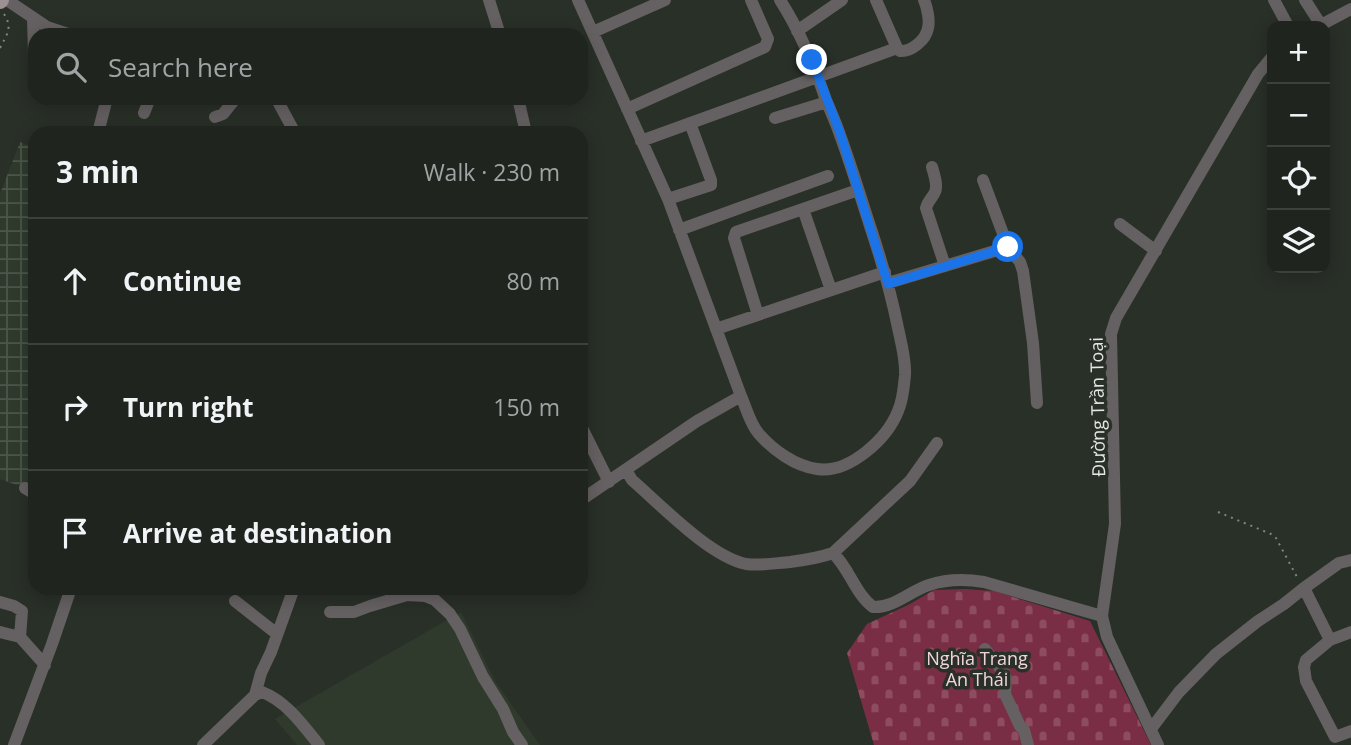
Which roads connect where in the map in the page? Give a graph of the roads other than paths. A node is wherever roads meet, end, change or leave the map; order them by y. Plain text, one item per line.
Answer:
1 (7, 0) edge
2 (489, 0) edge
3 (578, 0) edge
4 (665, 0) edge
5 (751, 0) edge
6 (779, 0) edge
7 (842, 0) edge
8 (876, 0) edge
9 (924, 0) edge
10 (1274, 0) edge
11 (1305, 0) edge
12 (1351, 9) edge
13 (33, 19) junction
14 (1285, 21) edge
15 (1317, 21) edge
16 (1329, 21) edge
17 (33, 28) edge
18 (50, 28) edge
19 (498, 28) edge
20 (797, 31) junction
21 (593, 32) junction
22 (897, 48) junction
23 (1267, 63) edge
24 (818, 76) junction
25 (827, 102) junction
26 (105, 105) edge
27 (147, 105) edge
28 (230, 105) edge
29 (280, 105) edge
30 (520, 105) edge
31 (627, 109) junction
32 (144, 113) dead end
33 (215, 117) dead end
34 (775, 118) dead end
35 (690, 123) junction
36 (99, 126) edge
37 (291, 126) edge
38 (524, 126) edge
39 (641, 141) junction
40 (932, 167) dead end
41 (828, 176) dead end
42 (983, 180) dead end
43 (858, 190) junction
44 (668, 199) junction
45 (803, 209) junction
46 (1119, 224) dead end
47 (679, 230) junction
48 (1008, 247) junction
49 (1156, 251) junction
50 (945, 266) junction
51 (887, 278) junction
52 (831, 290) junction
53 (758, 315) junction
54 (716, 330) junction
55 (741, 396) junction
56 (1037, 403) dead end
57 (588, 440) edge
58 (937, 443) dead end
59 (626, 470) junction
60 (609, 482) junction
61 (588, 496) edge
62 (833, 554) junction
63 (1351, 560) edge
64 (1304, 588) junction
65 (69, 595) edge
66 (291, 595) edge
67 (236, 601) dead end
68 (0, 602) edge
69 (330, 611) dead end
70 (1102, 616) junction
71 (0, 632) edge
72 (1351, 632) edge
73 (277, 634) junction
74 (20, 637) junction
75 (1329, 640) junction
76 (985, 649) dead end
77 (45, 665) junction
78 (255, 695) junction
79 (1151, 729) junction
80 (1351, 731) edge
81 (14, 745) edge
82 (203, 745) edge
83 (319, 745) edge
84 (522, 745) edge
85 (1028, 745) edge
86 (1158, 745) edge

1 - 13 street
2 - 19 street
3 - 21 street
4 - 21 street
5 - 31 street
6 - 20 street
7 - 20 street
8 - 22 street
9 - 22 street
10 - 14 street
11 - 15 street
12 - 16 street
13 - 17 street
13 - 18 street
20 - 24 street
21 - 31 street
22 - 24 street
23 - 49 street, Đường Trần Toại
24 - 25 street
24 - 35 street
25 - 34 street
25 - 43 street
26 - 36 street
27 - 32 street
28 - 33 street
29 - 37 street
30 - 38 street
31 - 39 street
35 - 39 street
35 - 44 street
39 - 44 street
40 - 50 street
41 - 47 street
42 - 48 street
43 - 45 street
43 - 51 street
44 - 47 street
45 - 52 street
45 - 53 street
46 - 49 street
47 - 54 street
48 - 50 street
48 - 56 street
49 - 70 street, Đường Trần Toại
50 - 51 street
51 - 52 street
51 - 55 street
52 - 53 street
53 - 54 street
54 - 55 street
55 - 59 street
57 - 60 street
58 - 62 street
59 - 60 street
59 - 62 street
60 - 61 street
62 - 70 street
63 - 64 street
64 - 75 street
64 - 79 street
65 - 77 street
66 - 73 street
67 - 73 street
68 - 74 street
69 - 84 street
70 - 79 street, Đường Trần Toại
71 - 74 street
72 - 75 street
73 - 78 street
74 - 77 street
75 - 80 street
76 - 85 street
77 - 81 street
78 - 82 street
78 - 83 street
79 - 86 street, Đường Trần Toại

